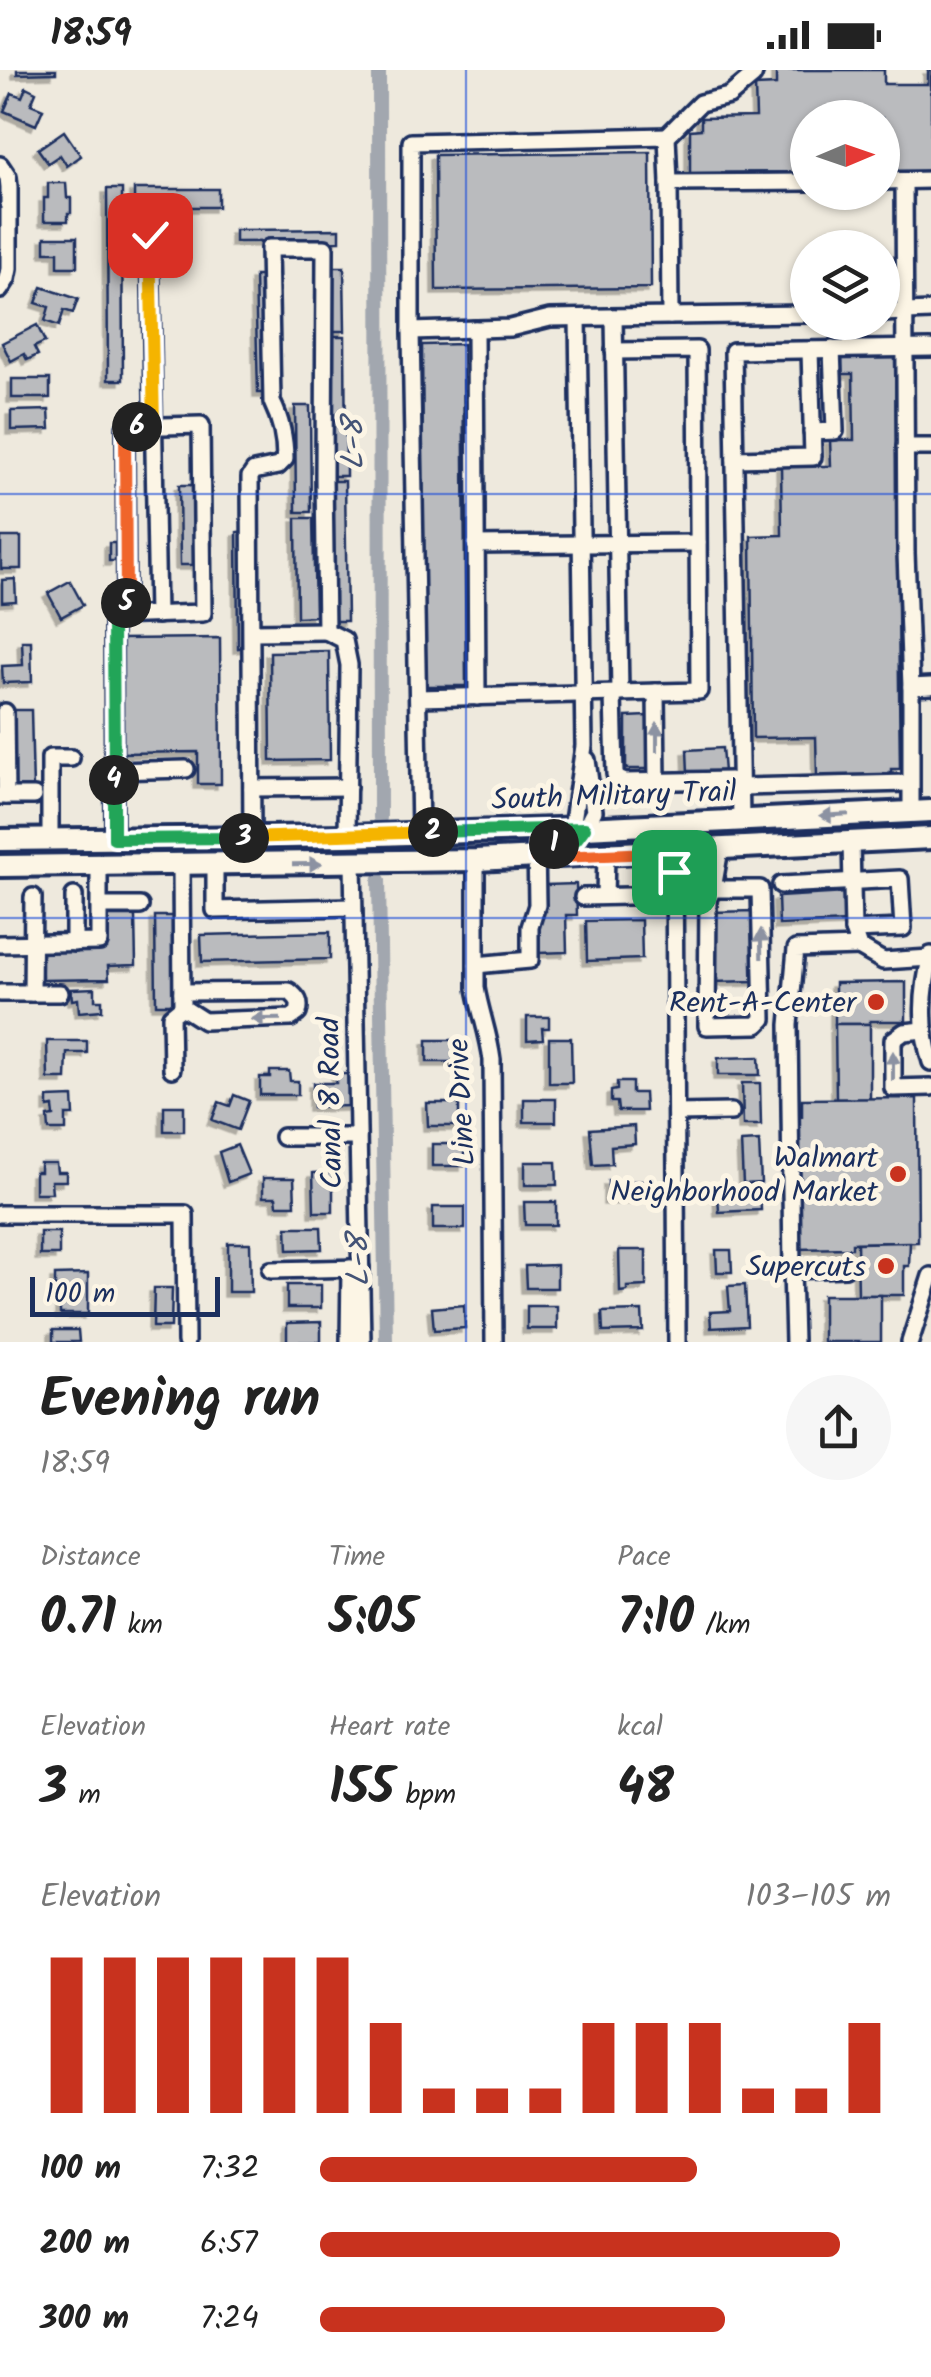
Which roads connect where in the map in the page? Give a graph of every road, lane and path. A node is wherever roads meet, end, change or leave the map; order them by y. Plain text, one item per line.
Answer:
1 (756, 70) edge
2 (667, 136) junction
3 (2, 166) edge
4 (931, 180) edge
5 (900, 181) edge
6 (904, 181) junction
7 (790, 182) edge
8 (669, 183) junction
9 (150, 235) dead end
10 (0, 290) edge
11 (931, 311) edge
12 (900, 312) edge
13 (905, 312) junction
14 (790, 314) edge
15 (670, 316) junction
16 (614, 317) junction
17 (578, 318) junction
18 (475, 329) junction
19 (411, 331) junction
20 (905, 348) junction
21 (931, 348) edge
22 (832, 349) junction
23 (810, 350) junction
24 (614, 351) junction
25 (154, 426) junction
26 (812, 432) junction
27 (905, 448) junction
28 (931, 448) edge
29 (735, 459) junction
30 (617, 543) junction
31 (698, 543) junction
32 (581, 544) junction
33 (475, 545) junction
34 (157, 615) junction
35 (126, 616) junction
36 (326, 631) junction
37 (252, 632) junction
38 (911, 686) junction
39 (931, 686) edge
40 (656, 692) junction
41 (616, 693) junction
42 (583, 694) junction
43 (477, 696) junction
44 (418, 698) junction
45 (4, 712) dead end
46 (71, 758) dead end
47 (186, 769) dead end
48 (114, 771) junction
49 (915, 775) junction
50 (657, 782) junction
51 (348, 787) junction
52 (741, 787) junction
53 (252, 788) junction
54 (3, 796) edge
55 (34, 796) dead end
56 (921, 811) edge
57 (788, 818) junction
58 (741, 820) junction
59 (578, 828) junction
60 (420, 832) junction
61 (347, 836) junction
62 (252, 838) junction
63 (931, 838) edge
64 (114, 839) junction
65 (170, 839) junction
66 (0, 840) edge
67 (50, 840) junction
68 (851, 842) junction
69 (720, 850) junction
70 (536, 851) junction
71 (674, 852) junction
72 (606, 854) junction
73 (0, 858) edge
74 (476, 860) junction
75 (424, 862) junction
76 (352, 864) junction
77 (181, 865) junction
78 (215, 865) junction
79 (0, 866) edge
80 (99, 866) junction
81 (852, 882) junction
82 (781, 885) dead end
83 (713, 889) junction
84 (674, 895) junction
85 (74, 896) dead end
86 (605, 896) junction
87 (33, 897) dead end
88 (583, 897) dead end
89 (99, 906) junction
90 (140, 906) dead end
91 (354, 907) junction
92 (853, 930) junction
93 (74, 943) junction
94 (0, 944) edge
95 (33, 944) junction
96 (859, 947) junction
97 (930, 957) edge
98 (476, 965) junction
99 (707, 988) junction
100 (675, 990) junction
101 (0, 993) edge
102 (32, 993) junction
103 (60, 993) dead end
104 (927, 995) edge
105 (182, 1000) junction
106 (926, 1035) edge
107 (931, 1062) edge
108 (172, 1070) dead end
109 (931, 1087) edge
110 (731, 1112) dead end
111 (676, 1113) junction
112 (283, 1137) dead end
113 (358, 1137) junction
114 (0, 1214) edge
115 (355, 1268) junction
116 (845, 1268) dead end
117 (271, 1270) dead end
118 (792, 1270) junction
119 (931, 1276) edge
120 (186, 1342) edge
121 (349, 1342) edge
122 (362, 1342) edge
123 (494, 1342) edge
124 (677, 1342) edge
125 (794, 1342) edge
126 (910, 1342) edge

1 - 2 street
2 - 8 street
2 - 19 street
3 - 10 street
4 - 6 street
5 - 6 street
6 - 13 street
7 - 8 street
8 - 15 street
9 - 25 street
11 - 13 street
12 - 13 street
13 - 20 street
14 - 15 street
15 - 16 street
16 - 17 street
16 - 24 street
17 - 18 street
17 - 32 street
18 - 19 street
18 - 33 street
19 - 44 street
20 - 21 street
20 - 22 street
20 - 27 street
22 - 23 street
22 - 26 street
23 - 26 street
23 - 29 street
24 - 30 street
24 - 31 street
25 - 34 street
25 - 34 street
25 - 35 street
26 - 29 street
27 - 28 street
27 - 38 street
29 - 52 street
30 - 31 street
30 - 32 street
30 - 41 street
31 - 40 street
32 - 33 street
32 - 42 street
33 - 43 street
34 - 35 street
35 - 48 street
36 - 37 street
36 - 37 street
36 - 51 street
37 - 53 street
38 - 39 street
38 - 49 street
40 - 41 street
50 -> 40 street
41 - 42 street
41 - 50 street
42 - 43 street
42 - 59 street
43 - 44 street
44 - 60 street
45 - 54 street
46 - 67 street
47 - 48 street
48 - 64 street
49 - 52 street
49 - 56 street
50 - 52 street
51 - 53 street
51 - 61 street
52 - 58 street
53 - 62 street
54 - 55 street
56 -> 57 main road, South Military Trail
57 - 58 main road, South Military Trail
57 - 72 main road
58 - 59 main road, South Military Trail
59 - 60 main road, South Military Trail
59 - 70 main road
60 - 61 main road, South Military Trail
61 - 62 main road, South Military Trail
62 - 65 main road, South Military Trail
63 - 68 main road, South Military Trail
64 - 65 main road, South Military Trail
64 - 67 main road, South Military Trail
65 - 73 main road
66 - 67 main road, South Military Trail
68 - 69 main road, South Military Trail
68 - 81 street
69 - 71 main road, South Military Trail
69 - 83 street
70 - 72 main road, South Military Trail
70 - 74 main road, South Military Trail
70 - 75 main road
70 - 98 street
71 - 72 main road, South Military Trail
71 - 84 street
72 - 86 street
74 - 75 main road, South Military Trail
74 - 98 street, Line Drive
75 - 76 main road, South Military Trail
78 -> 76 main road, South Military Trail
76 - 91 street, Canal 8 Road
77 - 78 main road, South Military Trail
77 - 80 main road, South Military Trail
77 - 105 street
78 - 91 street
79 - 80 main road, South Military Trail
80 - 89 street
81 - 82 street
81 - 92 street
81 - 92 street
83 - 99 street
99 -> 83 street
84 - 86 street
84 - 100 street
85 - 93 street
86 - 88 street
87 - 95 street
89 - 90 street
89 - 93 street
91 - 113 street, Canal 8 Road
92 - 96 street
93 - 95 street
94 - 95 street
95 - 102 street
96 - 97 street
96 - 118 street
97 - 104 street
98 - 123 street, Line Drive
99 - 100 street
100 - 111 street
101 - 102 street
102 - 103 street
104 - 106 street
105 -> 105 street
105 - 108 street
106 - 107 street
109 -> 106 street
110 - 111 street
111 - 124 street
112 - 113 street
113 - 115 street, Canal 8 Road
114 - 120 street
115 - 117 street
115 - 121 street
115 - 122 street, Canal 8 Road
116 - 118 street
118 - 125 street
119 - 126 street

